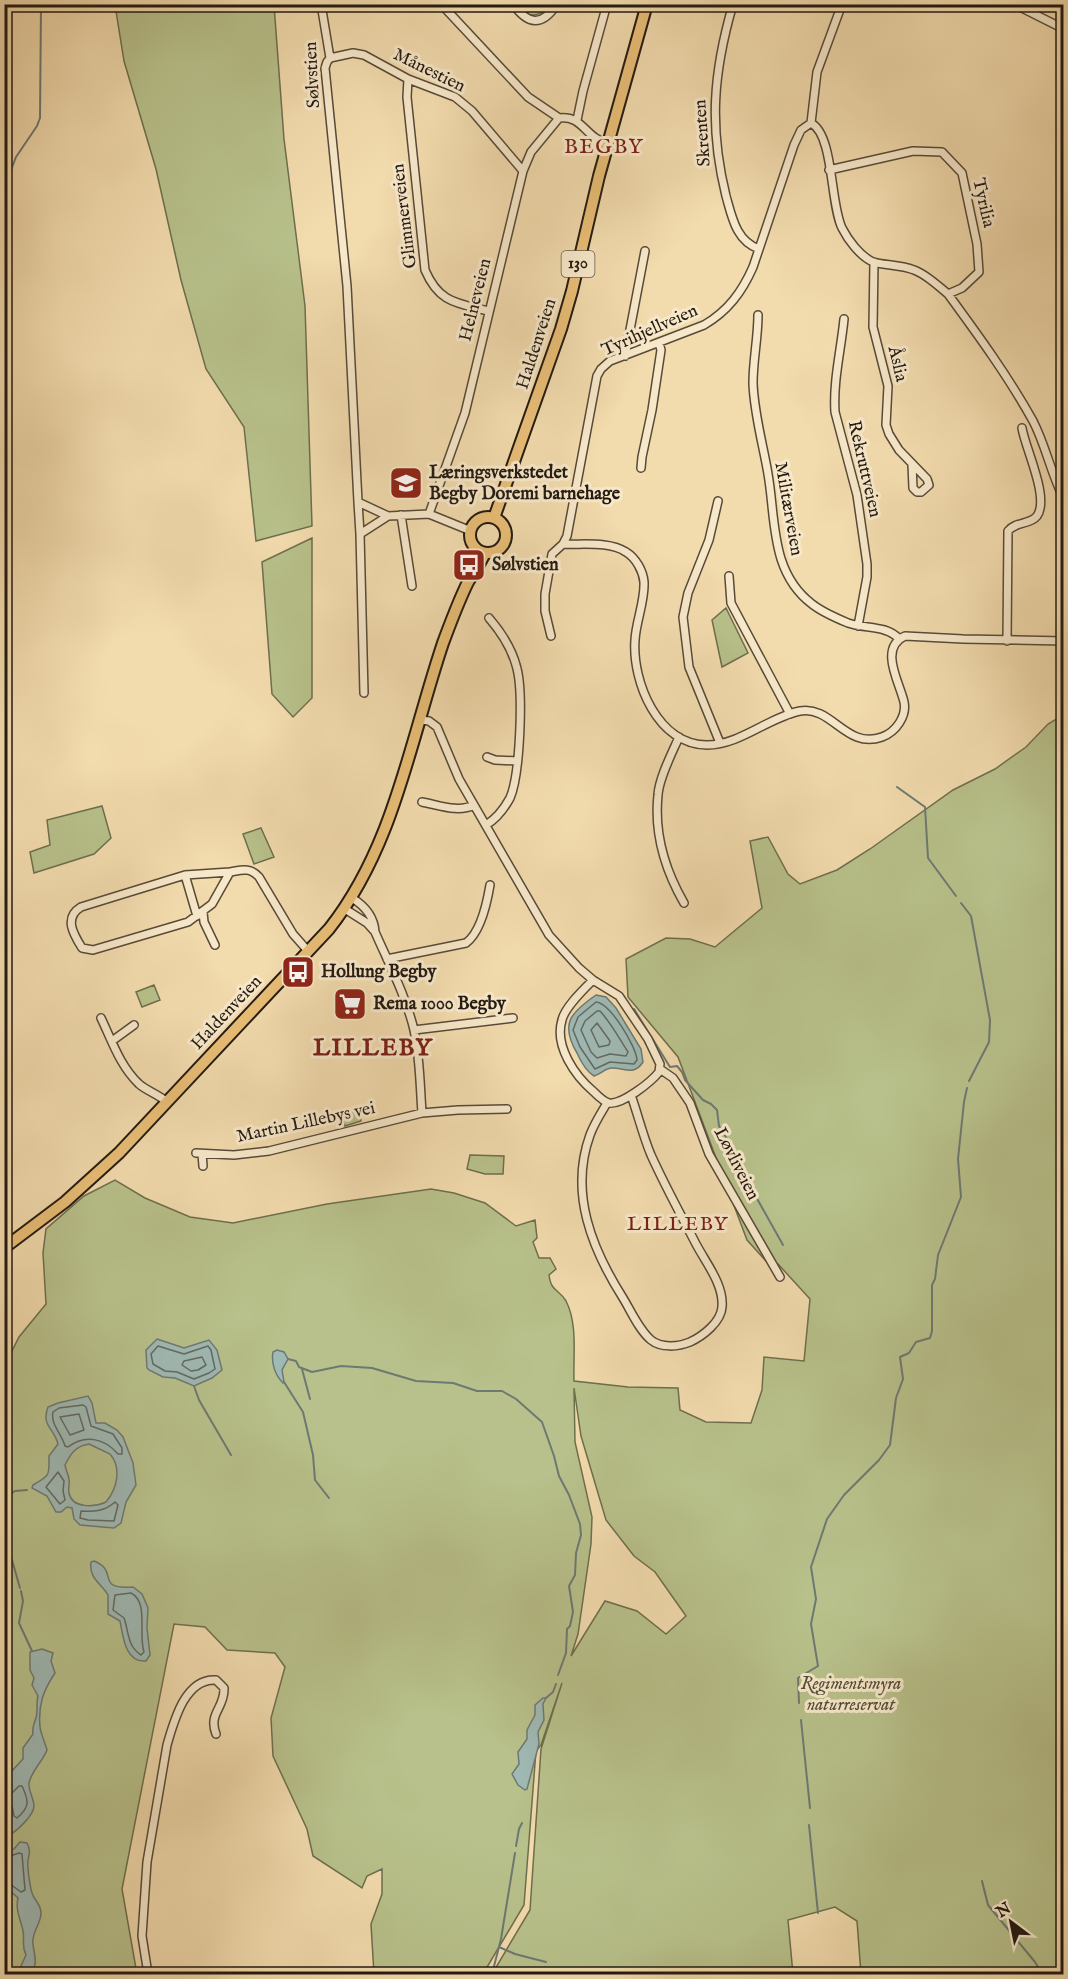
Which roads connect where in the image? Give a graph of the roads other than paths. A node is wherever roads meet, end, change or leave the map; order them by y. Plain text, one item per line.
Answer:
1 (321, 4) edge
2 (441, 4) edge
3 (513, 4) edge
4 (557, 4) edge
5 (607, 4) edge
6 (647, 4) edge
7 (733, 4) edge
8 (842, 4) edge
9 (1014, 4) edge
10 (1064, 29) edge
11 (330, 58) junction
12 (408, 79) junction
13 (559, 118) junction
14 (577, 120) junction
15 (811, 123) junction
16 (608, 144) junction
17 (829, 170) junction
18 (523, 171) junction
19 (759, 249) junction
20 (645, 251) dead end
21 (874, 262) junction
22 (948, 294) junction
23 (488, 311) junction
24 (758, 315) dead end
25 (844, 319) dead end
26 (659, 343) junction
27 (625, 356) junction
28 (1022, 428) dead end
29 (912, 464) dead end
30 (641, 468) dead end
31 (1064, 499) edge
32 (718, 501) dead end
33 (358, 502) junction
34 (429, 514) junction
35 (401, 515) junction
36 (388, 516) junction
37 (494, 518) junction
38 (471, 531) junction
39 (360, 534) junction
40 (563, 544) junction
41 (485, 553) junction
42 (729, 576) dead end
43 (412, 586) dead end
44 (489, 618) dead end
45 (858, 626) junction
46 (551, 636) dead end
47 (899, 639) junction
48 (1006, 641) junction
49 (1064, 641) edge
50 (364, 693) dead end
51 (790, 714) junction
52 (421, 720) junction
53 (679, 737) junction
54 (720, 743) junction
55 (487, 757) dead end
56 (517, 761) junction
57 (422, 802) dead end
58 (474, 805) junction
59 (486, 825) junction
60 (230, 872) junction
61 (185, 875) junction
62 (490, 885) dead end
63 (352, 898) junction
64 (684, 903) dead end
65 (345, 909) junction
66 (200, 914) junction
67 (375, 932) junction
68 (215, 945) dead end
69 (308, 951) junction
70 (387, 959) junction
71 (593, 981) junction
72 (101, 1018) dead end
73 (513, 1018) dead end
74 (134, 1025) dead end
75 (414, 1030) junction
76 (112, 1041) junction
77 (660, 1069) junction
78 (631, 1095) junction
79 (167, 1102) junction
80 (607, 1103) junction
81 (507, 1109) dead end
82 (422, 1113) junction
83 (202, 1166) dead end
84 (4, 1248) edge
85 (780, 1277) dead end
86 (216, 1734) dead end
87 (148, 1974) edge

1 - 11 street, Sølvstien
2 - 13 street
3 - 4 street
5 - 14 street
6 - 16 main road, Haldenveien / 130
7 - 19 street, Skrenten
8 - 15 street
9 - 10 street
11 - 12 street, Månestien
11 - 33 street, Sølvstien
12 - 18 street, Månestien
12 - 23 street, Glimmerveien
13 - 14 street
13 - 18 street, Helneveien
14 - 16 street
15 - 17 street
15 - 19 street, Tyrihjellveien
16 - 37 main road, Haldenveien / 130
17 - 21 street
17 - 22 street, Tyrilia
18 - 23 street, Helneveien
19 - 26 street, Tyrihjellveien
20 - 27 street
21 - 22 street
21 - 29 street, Åslia
22 - 31 street
23 - 34 street, Helneveien
24 - 45 street, Militærveien
25 - 45 street, Rekruttveien
26 - 27 street, Tyrihjellveien
26 - 30 street
27 - 40 street, Tyrihjellveien
28 - 48 street
32 - 54 street
33 - 36 street
33 - 39 street, Sølvstien
34 - 35 street
34 - 38 street
35 - 36 street
35 - 43 street
36 - 39 street
37 - 38 main road
37 - 41 main road
38 - 41 main road
39 - 50 street, Sølvstien
40 - 46 street, Tyrihjellveien
40 - 53 street
41 - 52 main road, Haldenveien
42 - 51 street
44 - 56 street
45 - 47 street, Militærveien
47 - 48 street
47 - 51 street
48 - 49 street
51 - 54 street
52 - 58 street
52 - 63 main road, Haldenveien
53 - 54 street
53 - 64 street
55 - 56 street
56 - 59 street
57 - 58 street
58 - 59 street
59 - 71 street
60 - 61 street
60 - 66 street
60 - 69 street
61 - 66 street
61 - 66 street
62 - 70 street
63 - 65 main road, Haldenveien
63 - 67 street
65 - 67 street
65 - 69 main road, Haldenveien
66 - 68 street
67 - 70 street
69 - 79 main road, Haldenveien
70 - 75 street
71 - 77 street
71 - 80 street
72 - 76 street
73 - 75 street
74 - 76 street
75 - 82 street
76 - 79 street
77 - 78 street
77 - 85 street, Løvliveien
78 - 80 street
78 - 80 street
79 - 84 main road, Haldenveien
81 - 82 street, Martin Lillebys vei
82 - 83 street, Martin Lillebys vei
86 - 87 street

